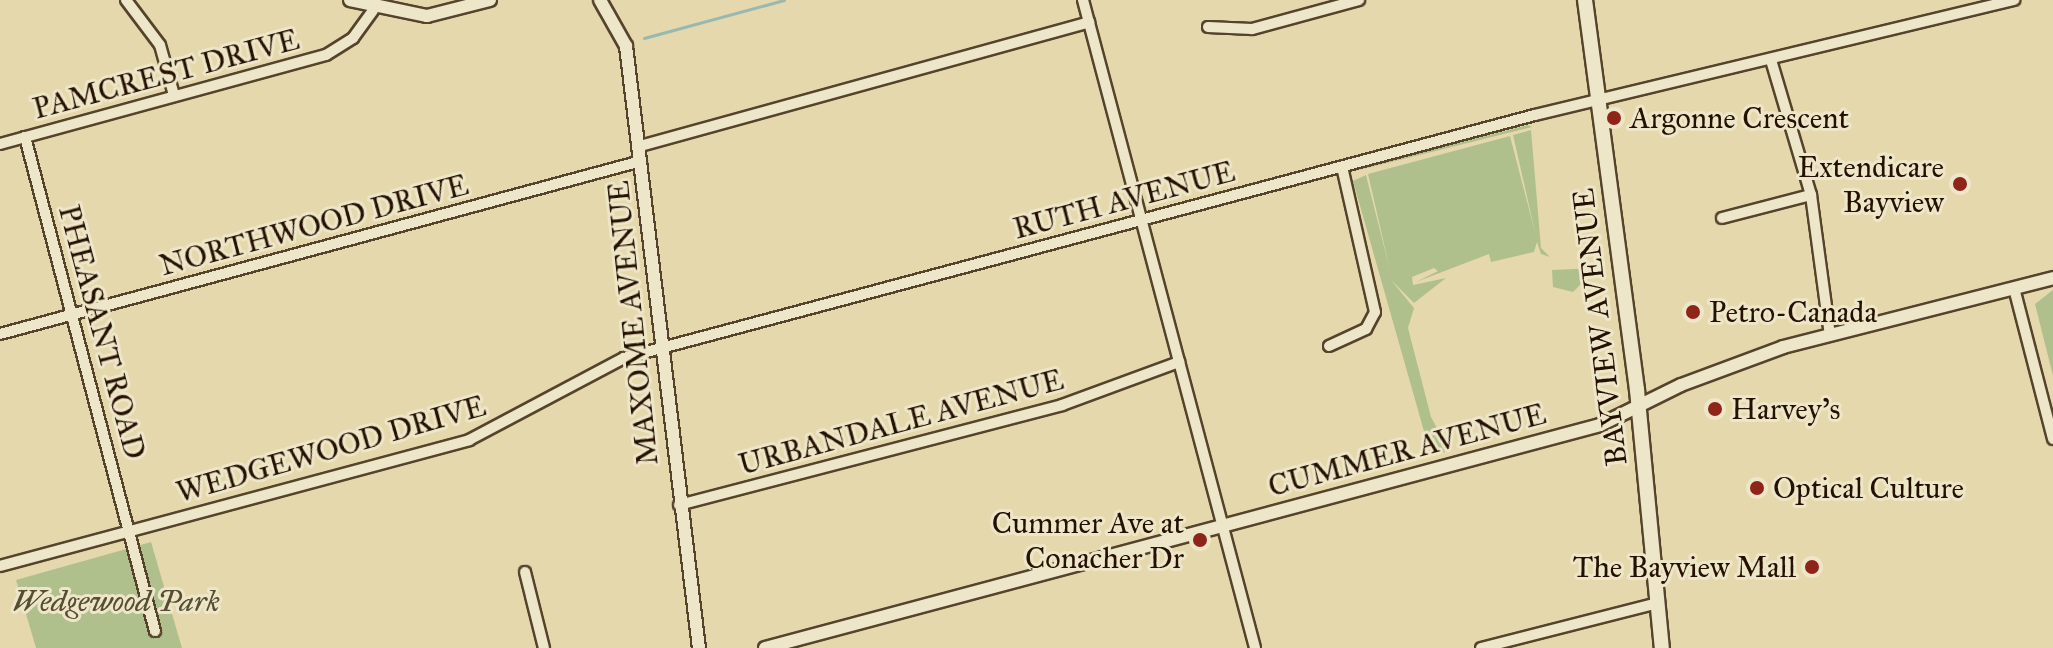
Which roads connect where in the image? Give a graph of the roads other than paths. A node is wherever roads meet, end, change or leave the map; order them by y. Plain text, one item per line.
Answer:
1 (126, 0) edge
2 (350, 0) edge
3 (490, 0) edge
4 (600, 0) edge
5 (1083, 0) edge
6 (1359, 0) edge
7 (1585, 0) edge
8 (2014, 0) edge
9 (1314, 6) edge
10 (373, 10) junction
11 (1089, 22) junction
12 (1208, 27) dead end
13 (1771, 60) junction
14 (174, 95) junction
15 (1598, 103) junction
16 (25, 137) junction
17 (0, 144) edge
18 (640, 146) junction
19 (641, 161) junction
20 (1342, 167) junction
21 (1811, 195) junction
22 (1722, 218) dead end
23 (1141, 221) junction
24 (2053, 278) edge
25 (2014, 288) junction
26 (72, 315) junction
27 (0, 334) edge
28 (1830, 335) junction
29 (1329, 346) dead end
30 (663, 347) junction
31 (1179, 362) junction
32 (1638, 408) junction
33 (2053, 439) edge
34 (679, 505) junction
35 (1224, 526) junction
36 (130, 531) junction
37 (0, 566) edge
38 (525, 572) dead end
39 (1657, 603) junction
40 (155, 631) dead end
41 (544, 648) edge
42 (699, 648) edge
43 (765, 648) edge
44 (1255, 648) edge
45 (1481, 648) edge
46 (1662, 648) edge

1 - 14 street
2 - 10 street
3 - 10 street
4 - 18 street, MAXOME AVENUE
5 - 11 street
6 - 9 street
7 - 15 main road, BAYVIEW AVENUE
8 - 13 street
9 - 12 street
10 - 14 street, PAMCREST DRIVE
11 - 18 street
11 - 23 street
13 - 15 street
13 - 21 street
14 - 16 street, PAMCREST DRIVE
15 - 20 street, RUTH AVENUE
15 - 32 main road, BAYVIEW AVENUE
16 - 17 street, PAMCREST DRIVE
16 - 26 street, PHEASANT ROAD
18 - 19 street, MAXOME AVENUE
19 - 26 street, NORTHWOOD DRIVE
19 - 30 street, MAXOME AVENUE
20 - 23 street, RUTH AVENUE
20 - 29 street
21 - 22 street
21 - 28 street
23 - 30 street, RUTH AVENUE
23 - 31 street
24 - 25 street, CUMMER AVENUE
25 - 28 street, CUMMER AVENUE
25 - 33 street
26 - 27 street, NORTHWOOD DRIVE
26 - 36 street, PHEASANT ROAD
28 - 32 street, CUMMER AVENUE
30 - 34 street, MAXOME AVENUE
30 - 36 street, WEDGEWOOD DRIVE
31 - 34 street, URBANDALE AVENUE
31 - 35 street
32 - 35 street, CUMMER AVENUE
32 - 39 main road, BAYVIEW AVENUE
34 - 42 street, MAXOME AVENUE
35 - 43 street, CUMMER AVENUE
35 - 44 street
36 - 37 street, WEDGEWOOD DRIVE
36 - 40 street, PHEASANT ROAD
38 - 41 street
39 - 45 street
39 - 46 main road, BAYVIEW AVENUE

